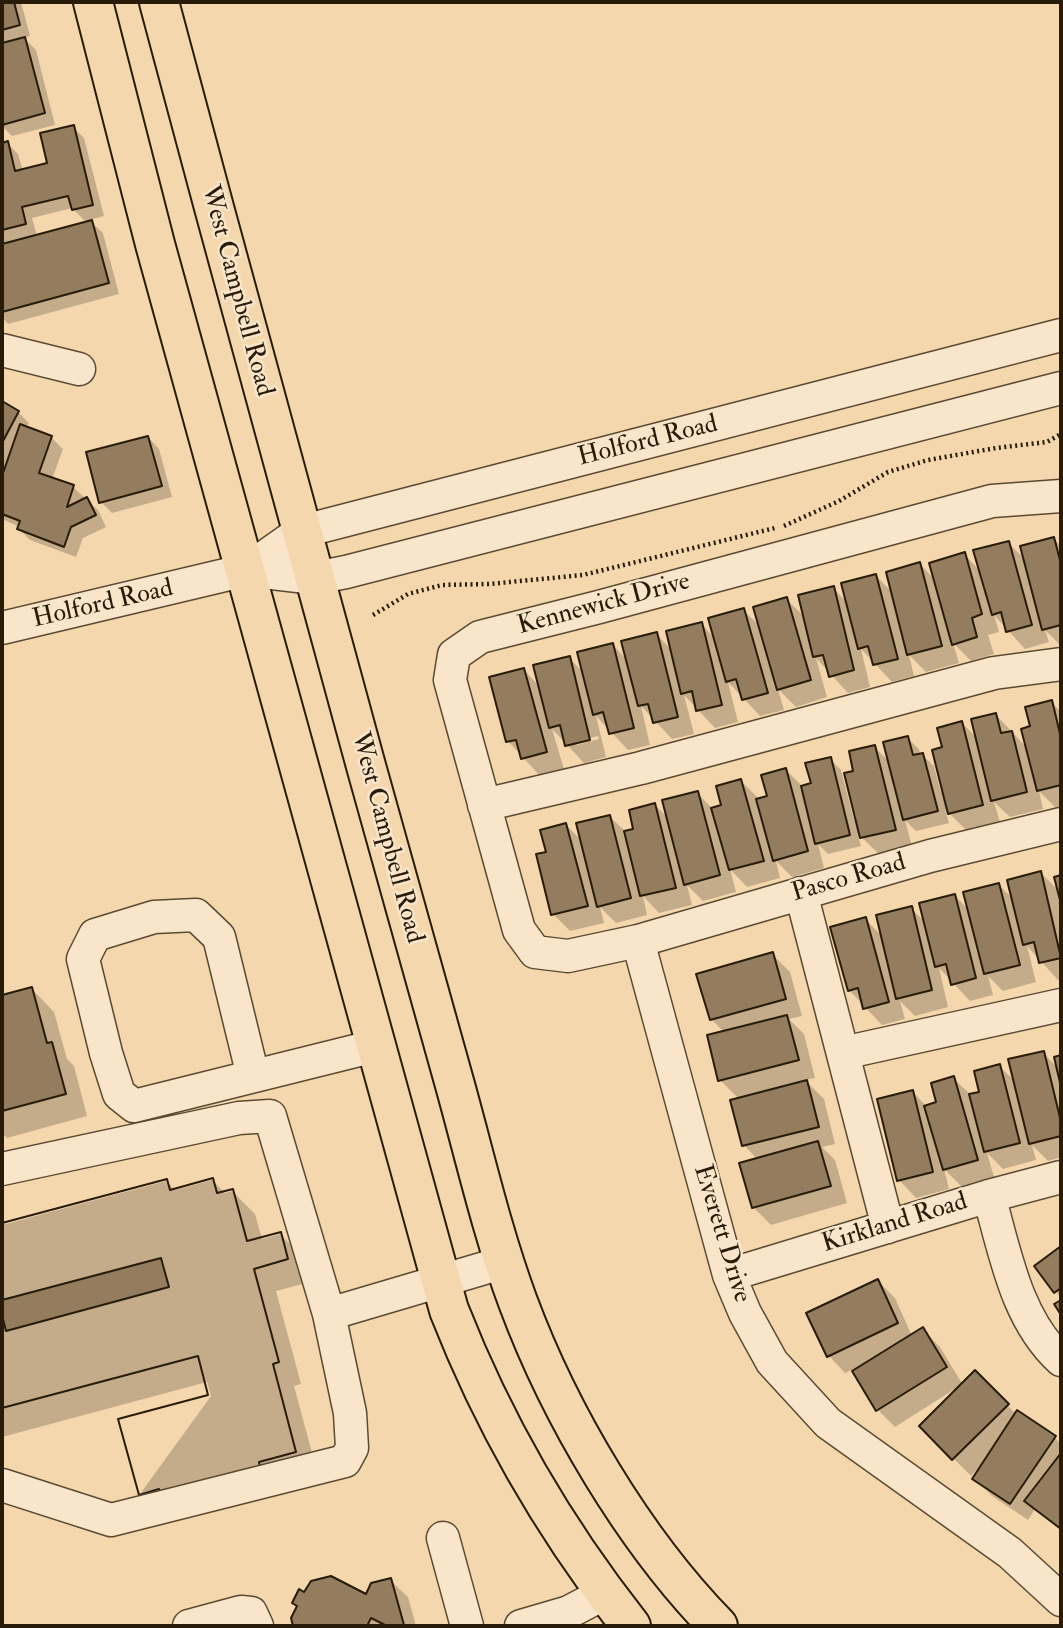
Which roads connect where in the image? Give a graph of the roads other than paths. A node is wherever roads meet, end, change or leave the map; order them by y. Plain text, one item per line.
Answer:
1 (93, 2) edge
2 (159, 2) edge
3 (1061, 335) edge
4 (2, 350) edge
5 (79, 369) dead end
6 (1061, 388) edge
7 (1061, 496) edge
8 (300, 532) junction
9 (246, 570) junction
10 (315, 578) junction
11 (2, 628) edge
12 (1061, 664) edge
13 (484, 805) junction
14 (1061, 824) edge
15 (801, 893) junction
16 (638, 941) junction
17 (535, 952) joint
18 (1061, 1005) edge
19 (375, 1046) junction
20 (843, 1053) junction
21 (253, 1076) junction
22 (2, 1169) edge
23 (1061, 1177) edge
24 (989, 1196) junction
25 (888, 1227) junction
26 (505, 1262) junction
27 (729, 1275) junction
28 (441, 1280) junction
29 (329, 1314) junction
30 (1061, 1360) edge
31 (2, 1485) edge
32 (443, 1538) dead end
33 (605, 1593) junction
34 (1061, 1600) edge
35 (189, 1626) edge
36 (257, 1626) edge
37 (467, 1626) edge
38 (521, 1626) edge
39 (631, 1626) edge
40 (718, 1626) edge

1 - 9 main road
2 - 8 main road, West Campbell Road
3 - 8 street, Holford Road
4 - 5 street
6 - 10 street, Holford Road
7 - 13 street, Kennewick Drive
8 - 9 street, Holford Road
8 - 10 main road, West Campbell Road
9 - 10 street, Holford Road
9 - 11 street, Holford Road
9 - 19 main road
10 - 26 main road, West Campbell Road
12 - 13 street
13 - 17 street, Kennewick Drive
14 - 15 street, Pasco Road
15 - 16 street, Pasco Road
15 - 20 street
16 - 17 street, Pasco Road
16 - 27 street, Everett Drive
18 - 20 street
19 - 21 street
19 - 28 main road
20 - 25 street
21 - 21 street
22 - 29 street
23 - 24 street, Kirkland Road
24 - 25 street, Kirkland Road
24 - 30 street
25 - 27 street, Kirkland Road
26 - 28 street
26 - 40 main road, West Campbell Road
27 - 34 street, Everett Drive
28 - 29 street
28 - 33 main road
29 - 31 street
32 - 37 street
33 - 38 street
33 - 39 main road
35 - 36 street

